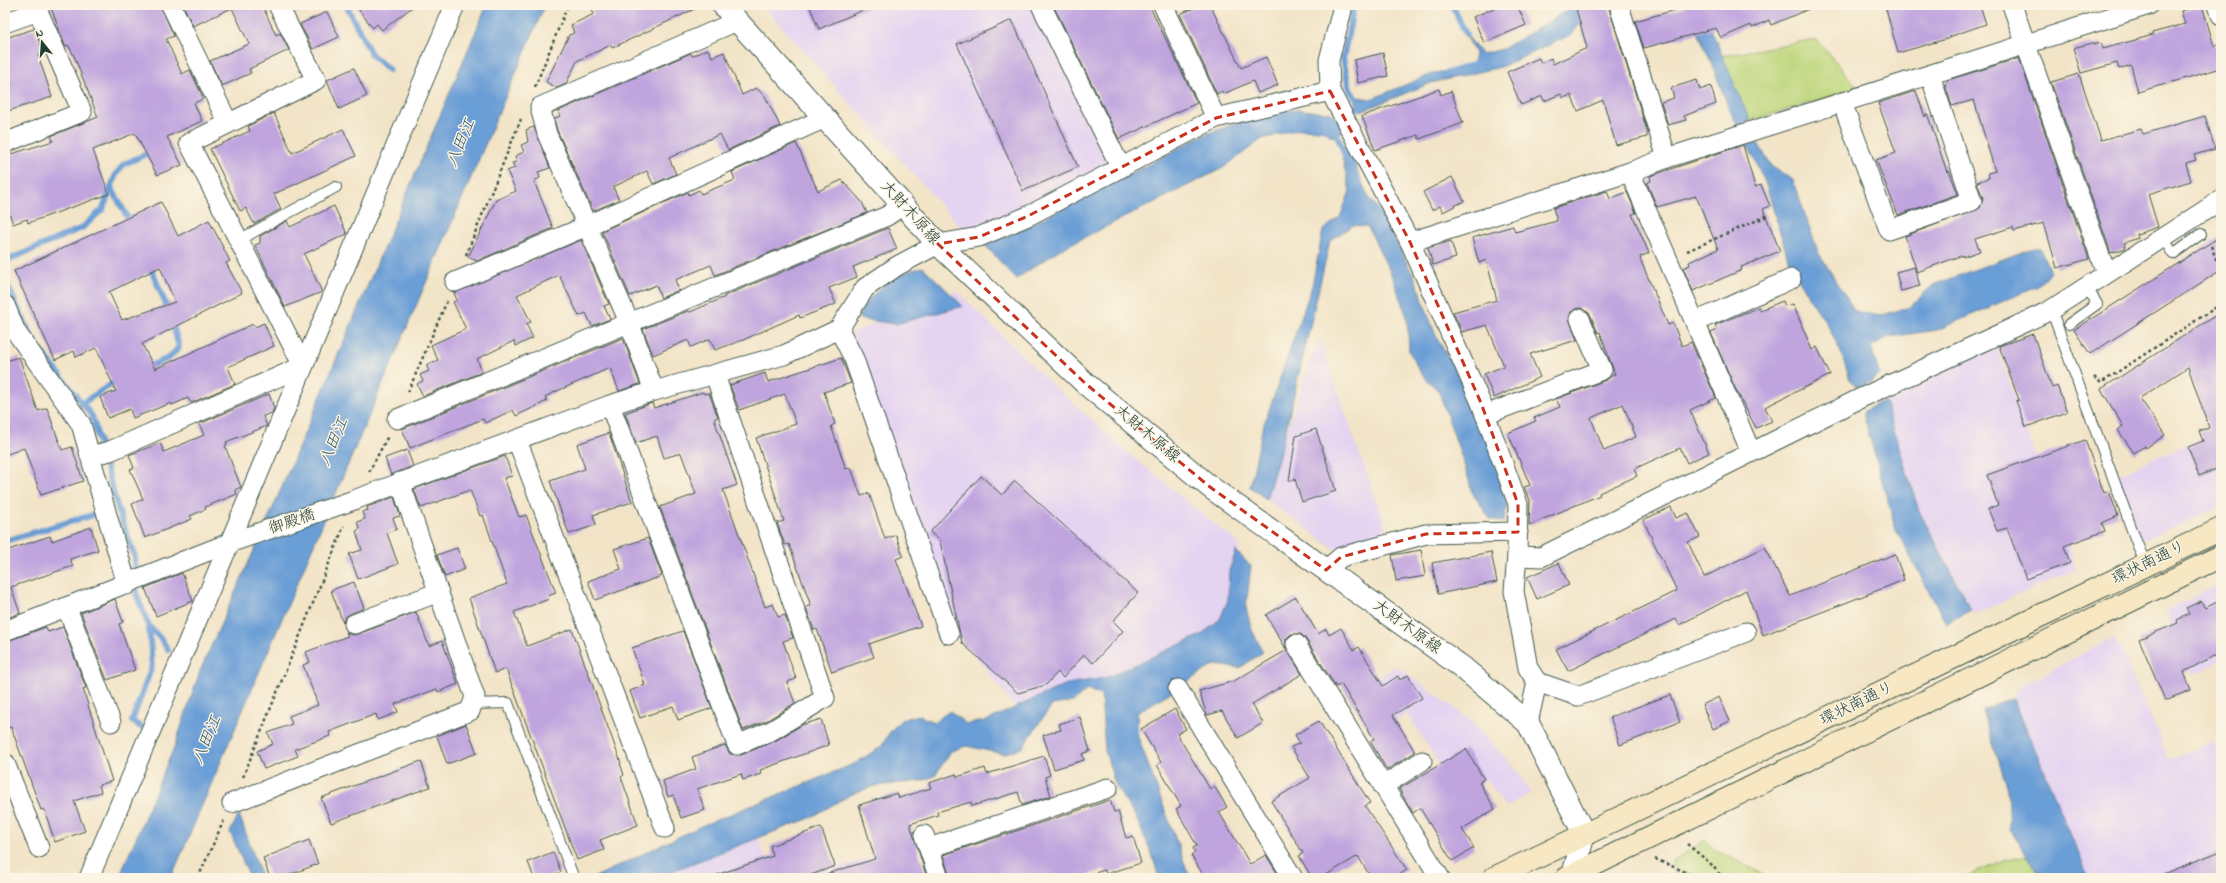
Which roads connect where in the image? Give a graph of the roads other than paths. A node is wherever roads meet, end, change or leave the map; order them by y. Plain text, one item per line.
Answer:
1 (171, 5) edge
2 (278, 5) edge
3 (455, 5) edge
4 (1041, 5) edge
5 (1163, 5) edge
6 (1341, 5) edge
7 (2012, 5) edge
8 (2149, 5) edge
9 (2218, 5) edge
10 (1620, 9) dead end
11 (730, 13) edge
12 (2221, 15) edge
13 (5, 23) edge
14 (2026, 45) junction
15 (1930, 75) junction
16 (1335, 99) junction
17 (1842, 102) junction
18 (825, 118) junction
19 (1216, 118) junction
20 (228, 124) junction
21 (5, 143) edge
22 (1667, 158) junction
23 (1121, 168) junction
24 (1630, 172) junction
25 (336, 188) dead end
26 (2221, 200) edge
27 (903, 205) junction
28 (586, 226) junction
29 (2201, 234) road end
30 (2163, 237) junction
31 (239, 240) junction
32 (1410, 242) junction
33 (938, 244) junction
34 (2106, 274) junction
35 (1791, 279) dead end
36 (455, 282) dead end
37 (2086, 286) junction
38 (5, 305) edge
39 (2049, 311) junction
40 (1580, 319) dead end
41 (629, 322) junction
42 (1695, 322) junction
43 (2069, 324) dead end
44 (839, 329) junction
45 (303, 366) junction
46 (715, 375) junction
47 (654, 390) junction
48 (610, 405) junction
49 (1485, 416) junction
50 (397, 419) dead end
51 (517, 440) junction
52 (1752, 452) junction
53 (99, 454) junction
54 (400, 482) junction
55 (2221, 529) edge
56 (1518, 532) junction
57 (229, 543) junction
58 (1517, 556) junction
59 (2221, 556) edge
60 (2146, 565) junction
61 (1326, 570) junction
62 (135, 582) junction
63 (438, 592) junction
64 (67, 608) junction
65 (354, 624) dead end
66 (5, 632) edge
67 (1746, 632) dead end
68 (949, 634) dead end
69 (1296, 644) dead end
70 (1537, 682) junction
71 (1178, 689) dead end
72 (472, 704) junction
73 (111, 722) dead end
74 (1528, 722) junction
75 (1422, 762) dead end
76 (5, 763) edge
77 (1383, 786) junction
78 (1108, 788) dead end
79 (232, 803) road end
80 (665, 828) dead end
81 (1584, 834) junction
82 (39, 848) dead end
83 (572, 876) dead end
84 (1572, 877) edge
85 (89, 878) edge
86 (939, 878) edge
87 (1294, 878) edge
88 (1440, 878) edge
89 (1494, 878) edge

1 - 20 street
2 - 20 street
3 - 45 street
4 - 23 street
5 - 19 street
6 - 16 street
7 - 14 street
8 - 14 street
9 - 12 street
10 - 22 street
11 - 18 street, 大財木原線
11 - 28 street
13 - 21 street
14 - 15 street
14 - 34 street
15 - 17 street
15 - 17 street
16 - 19 street
16 - 32 street
17 - 22 street
18 - 27 street, 大財木原線
18 - 28 street
19 - 23 street
20 - 31 street
22 - 24 street
23 - 33 street
24 - 32 street
24 - 42 street
25 - 31 lane
26 - 30 street
27 - 33 street, 大財木原線
27 - 41 street
28 - 36 street
28 - 41 street
29 - 30 lane
30 - 34 street
31 - 45 street
32 - 49 street
33 - 44 street
33 - 61 street, 大財木原線
34 - 37 street
35 - 42 street
37 - 39 street
37 - 43 lane
38 - 53 street
39 - 52 street
39 - 60 lane
40 - 49 street
41 - 47 street
41 - 50 street
42 - 52 street
44 - 46 street, 御殿橋
44 - 68 street
45 - 53 street
45 - 57 street
46 - 47 street, 御殿橋
46 - 48 street
47 - 48 street, 御殿橋
48 - 51 street, 御殿橋
49 - 56 street
51 - 54 street, 御殿橋
51 - 80 street
52 - 58 street
53 - 62 street
54 - 57 street, 御殿橋
54 - 63 street
55 - 60 main road, 環状南通り
56 - 58 street
56 - 61 street
57 - 62 street, 御殿橋
57 - 85 street
58 - 70 street
59 - 84 main road, 環状南通り
60 - 81 main road, 環状南通り
61 - 74 street, 大財木原線
62 - 64 street, 御殿橋
63 - 65 street
63 - 72 street
64 - 66 street, 御殿橋
64 - 73 street
67 - 70 street
69 - 77 street
70 - 74 street
71 - 87 street
72 - 79 street
72 - 83 lane
74 - 81 street, 大財木原線
75 - 77 street
76 - 82 street
77 - 88 street
78 - 86 street
81 - 84 street
81 - 89 main road, 環状南通り

